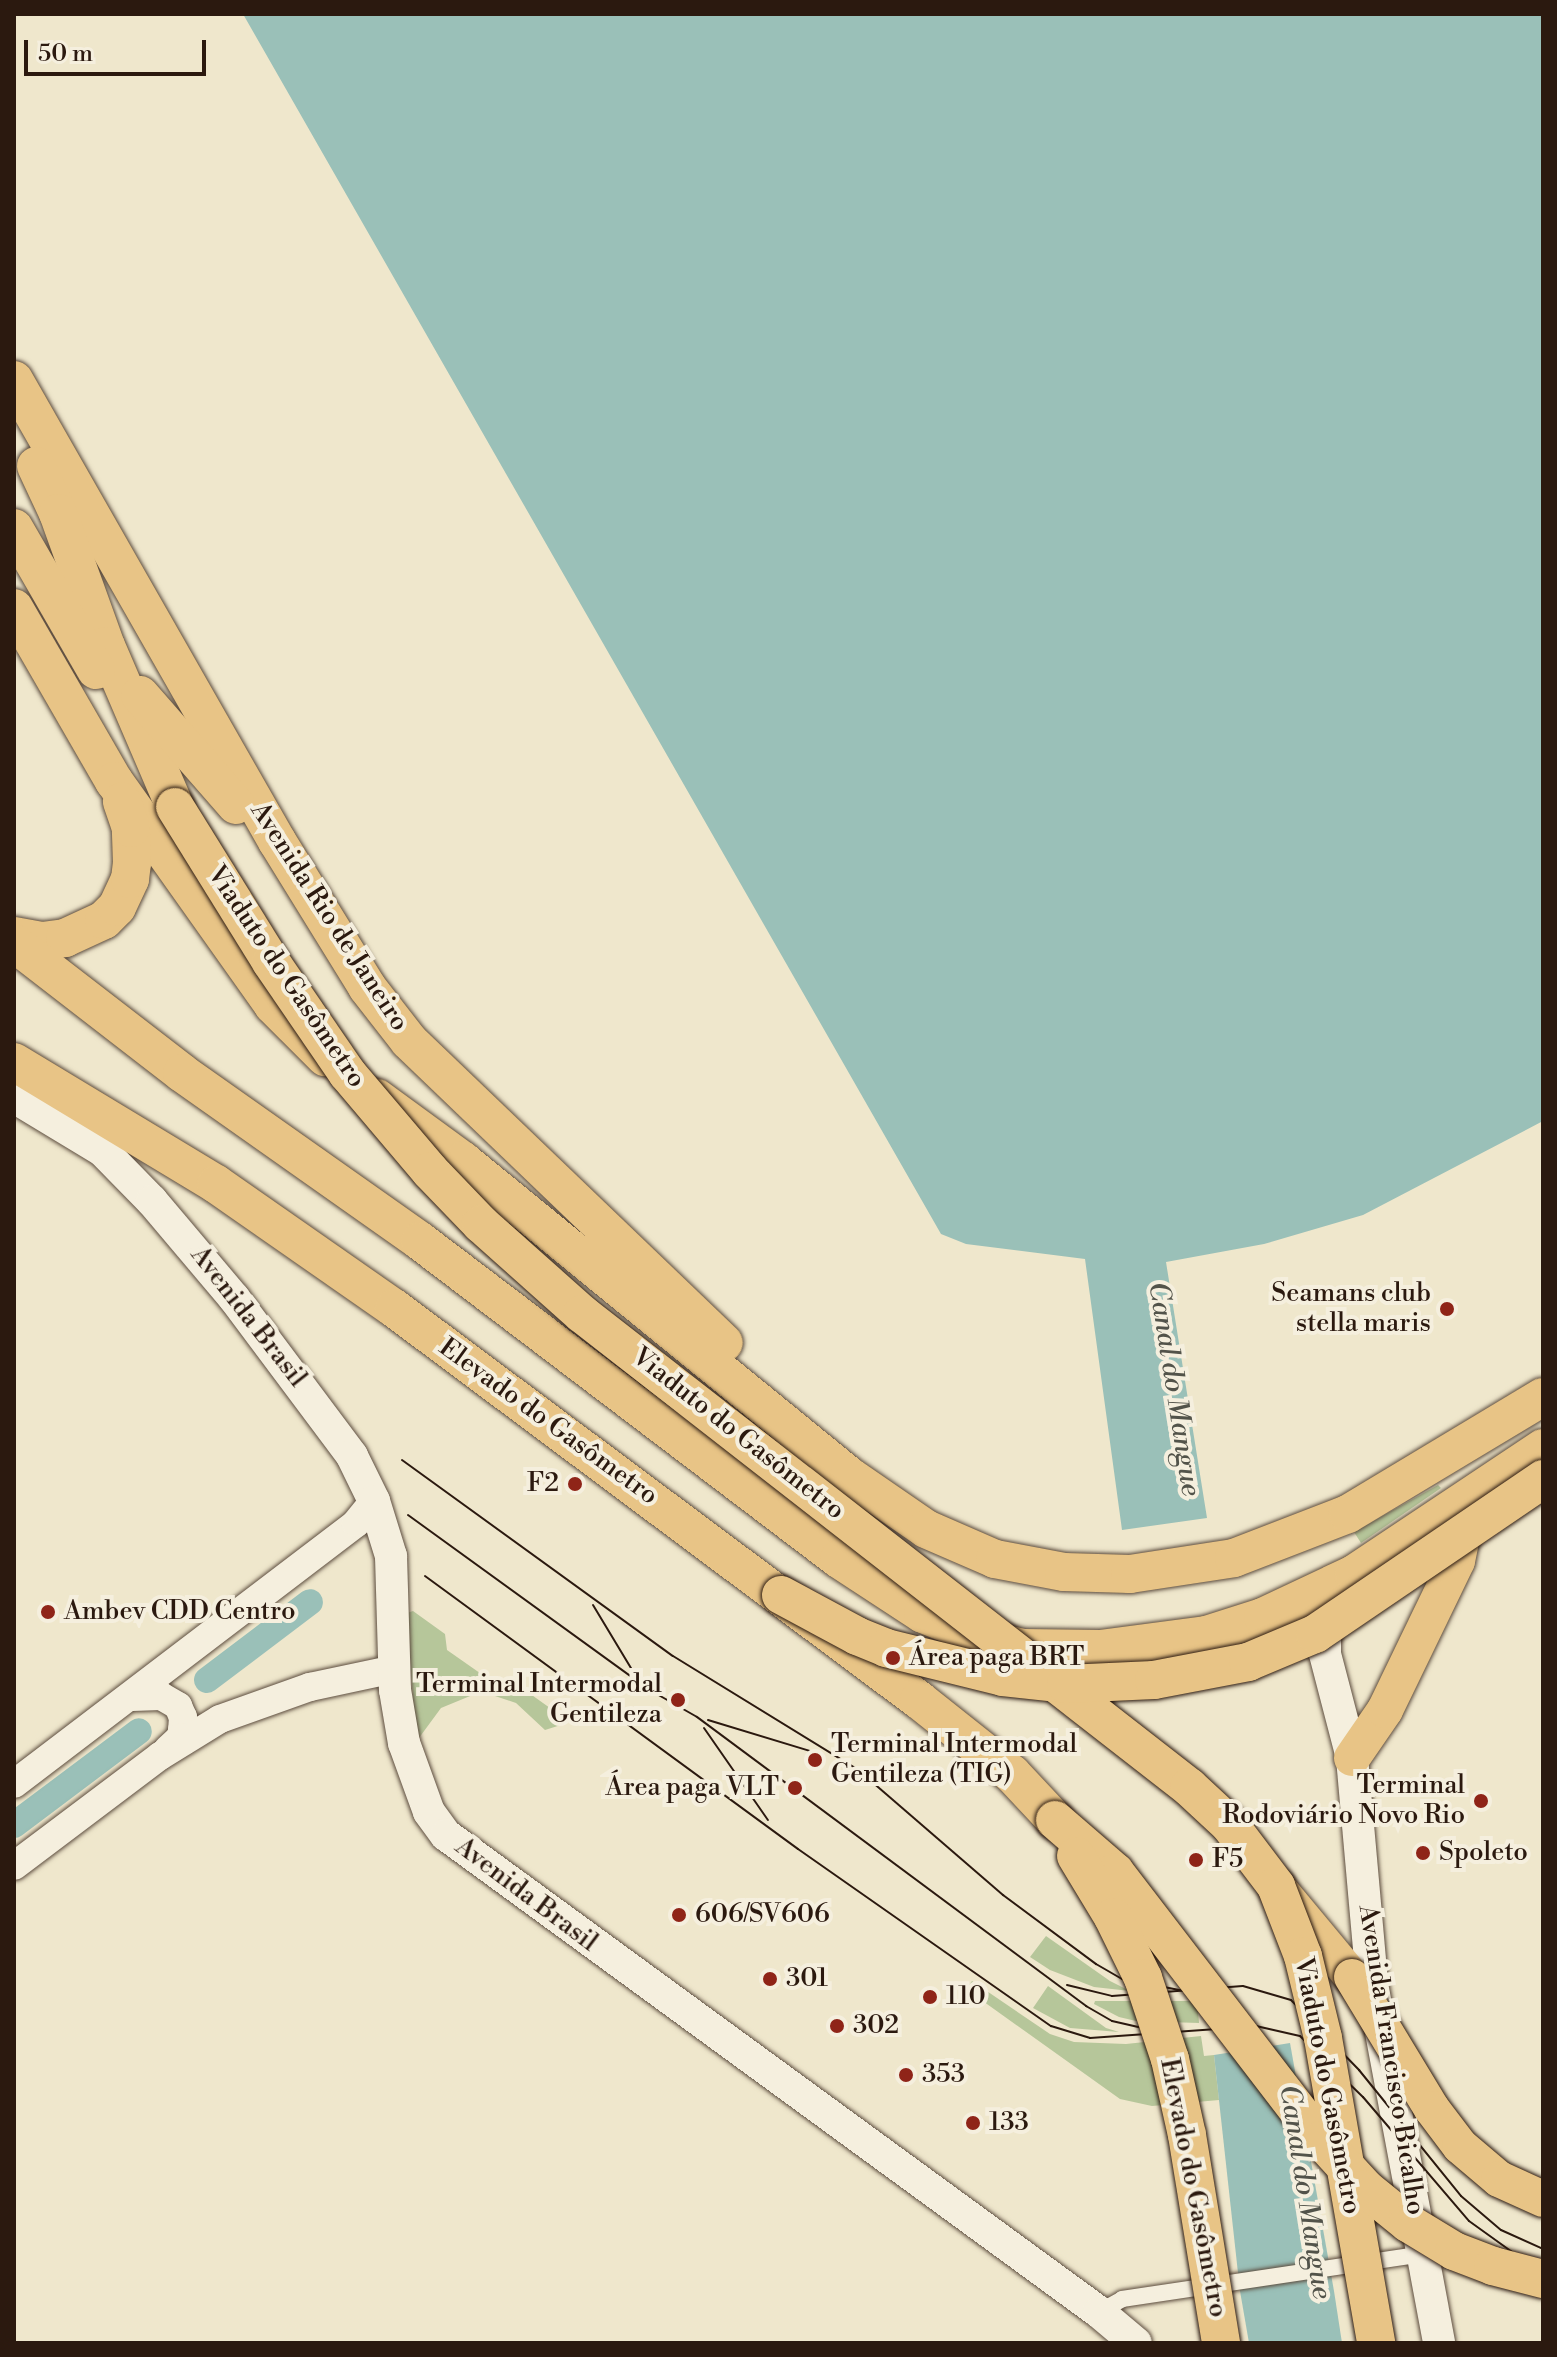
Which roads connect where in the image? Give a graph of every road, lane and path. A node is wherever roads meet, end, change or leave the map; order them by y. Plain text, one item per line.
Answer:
1 (14, 380) edge
2 (14, 425) edge
3 (14, 528) edge
4 (14, 608) edge
5 (114, 781) junction
6 (175, 807) junction
7 (14, 936) edge
8 (14, 943) edge
9 (14, 1062) edge
10 (14, 1097) edge
11 (1543, 1397) edge
12 (1543, 1448) edge
13 (1543, 1472) edge
14 (849, 1476) junction
15 (1543, 1479) edge
16 (374, 1501) junction
17 (1468, 1505) junction
18 (1394, 1548) junction
19 (1330, 1588) junction
20 (781, 1595) junction
21 (395, 1669) junction
22 (132, 1697) junction
23 (160, 1756) junction
24 (1352, 1758) junction
25 (14, 1784) edge
26 (1055, 1820) junction
27 (14, 1866) edge
28 (1276, 1886) junction
29 (1543, 2199) edge
30 (1423, 2254) junction
31 (1543, 2279) edge
32 (1099, 2312) junction
33 (1136, 2343) edge
34 (1221, 2343) edge
35 (1376, 2343) edge
36 (1439, 2343) edge

1 - 14 highway, Avenida Rio de Janeiro
2 - 6 highway
3 - 6 highway, Viaduto do Gasômetro
4 - 5 highway, Avenida Rio de Janeiro
5 - 7 highway
5 - 14 highway, Avenida Rio de Janeiro
6 - 28 highway, Viaduto do Gasômetro, bridge
8 - 19 highway
9 - 20 highway, Elevado do Gasômetro
10 - 16 main road, Avenida Brasil
11 - 14 highway, Avenida Rio de Janeiro
12 - 18 highway
13 - 17 main road
15 - 20 highway, bridge
16 - 21 main road, Avenida Brasil
16 - 22 street
17 - 18 main road
17 - 24 main road
18 - 19 highway
19 - 24 main road, Avenida Francisco Bicalho
20 - 26 highway, Elevado do Gasômetro, bridge
21 - 23 street
21 - 32 main road, Avenida Brasil
22 - 23 street
22 - 25 street
23 - 27 street
24 - 30 main road, Avenida Francisco Bicalho
26 - 31 highway, Elevado do Gasômetro, bridge
26 - 34 highway, Elevado do Gasômetro, bridge
28 - 29 main road, bridge
28 - 35 highway, Viaduto do Gasômetro, bridge
30 - 32 street
30 - 36 main road, Avenida Francisco Bicalho
32 - 33 main road, Avenida Brasil

